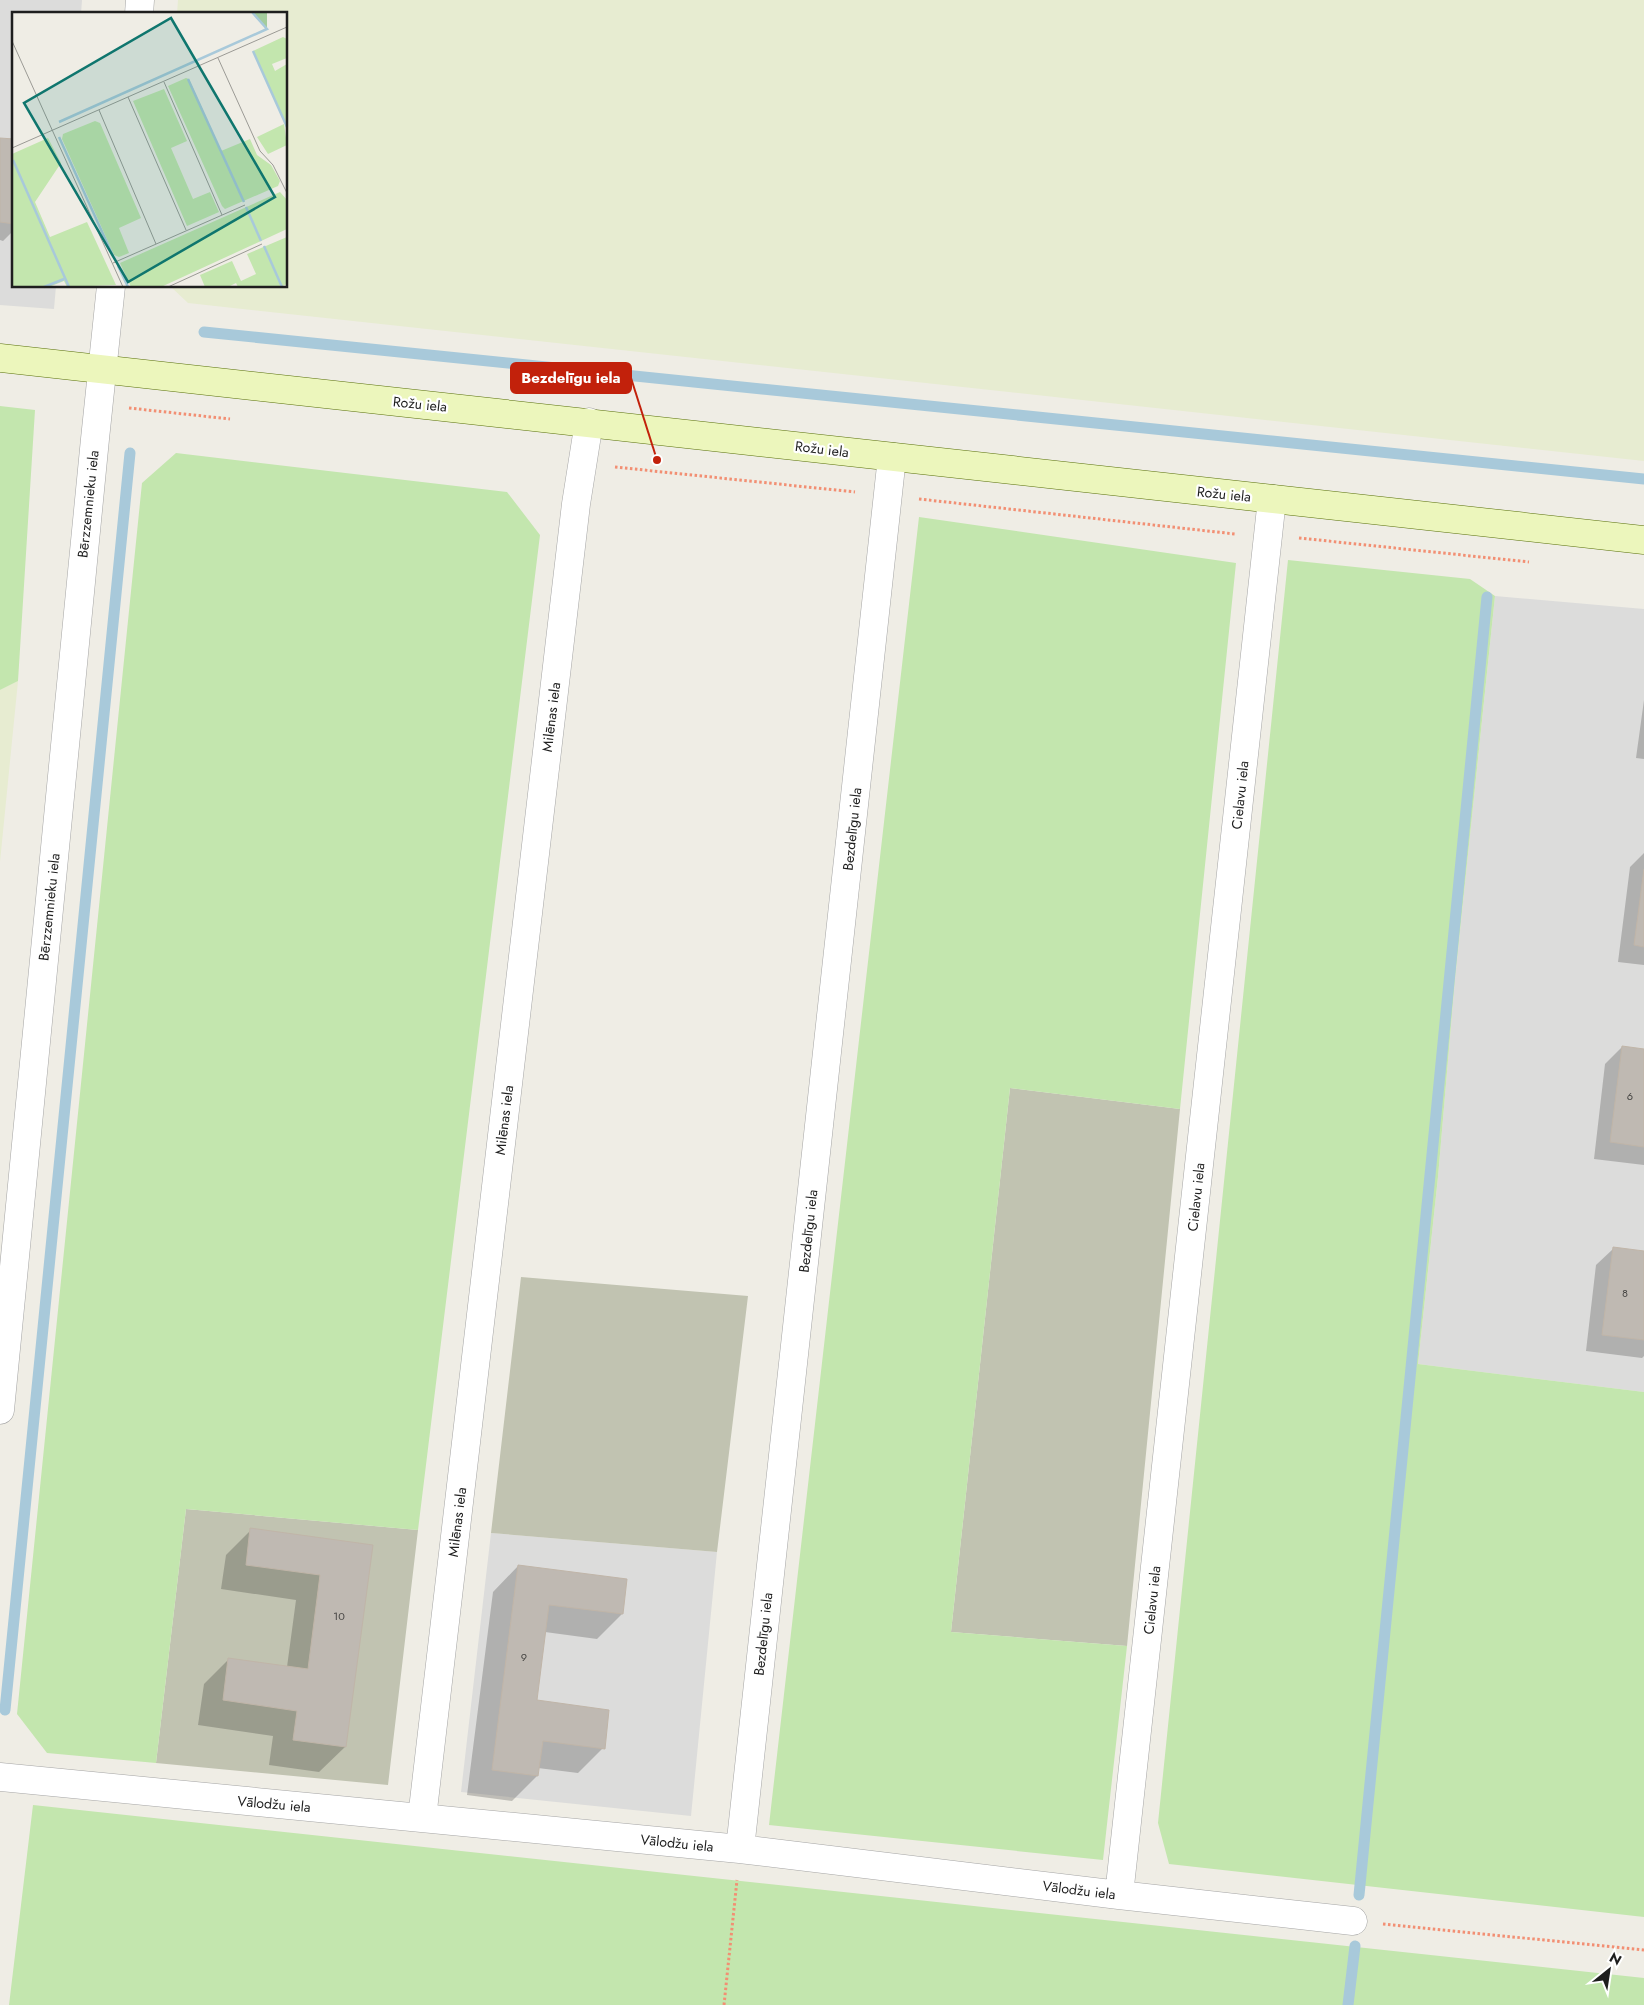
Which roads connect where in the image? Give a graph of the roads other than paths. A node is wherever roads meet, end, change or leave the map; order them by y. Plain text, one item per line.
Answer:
1 (111, 288) edge
2 (0, 358) edge
3 (103, 369) junction
4 (588, 422) junction
5 (892, 457) junction
6 (1272, 499) junction
7 (1644, 540) edge
8 (0, 1410) edge
9 (0, 1777) edge
10 (422, 1818) junction
11 (740, 1849) junction
12 (1119, 1895) junction
13 (1353, 1921) road end

1 - 3 street, Bērzzemnieku iela
2 - 3 street, Rožu iela
3 - 4 street, Rožu iela
3 - 8 street, Bērzzemnieku iela
4 - 5 street, Rožu iela
4 - 10 street, Milēnas iela
5 - 6 street, Rožu iela
5 - 11 street, Bezdelīgu iela
6 - 7 street, Rožu iela
6 - 12 street, Cielavu iela
9 - 10 street, Vālodžu iela
10 - 11 street, Vālodžu iela
11 - 12 street, Vālodžu iela
12 - 13 street, Vālodžu iela

